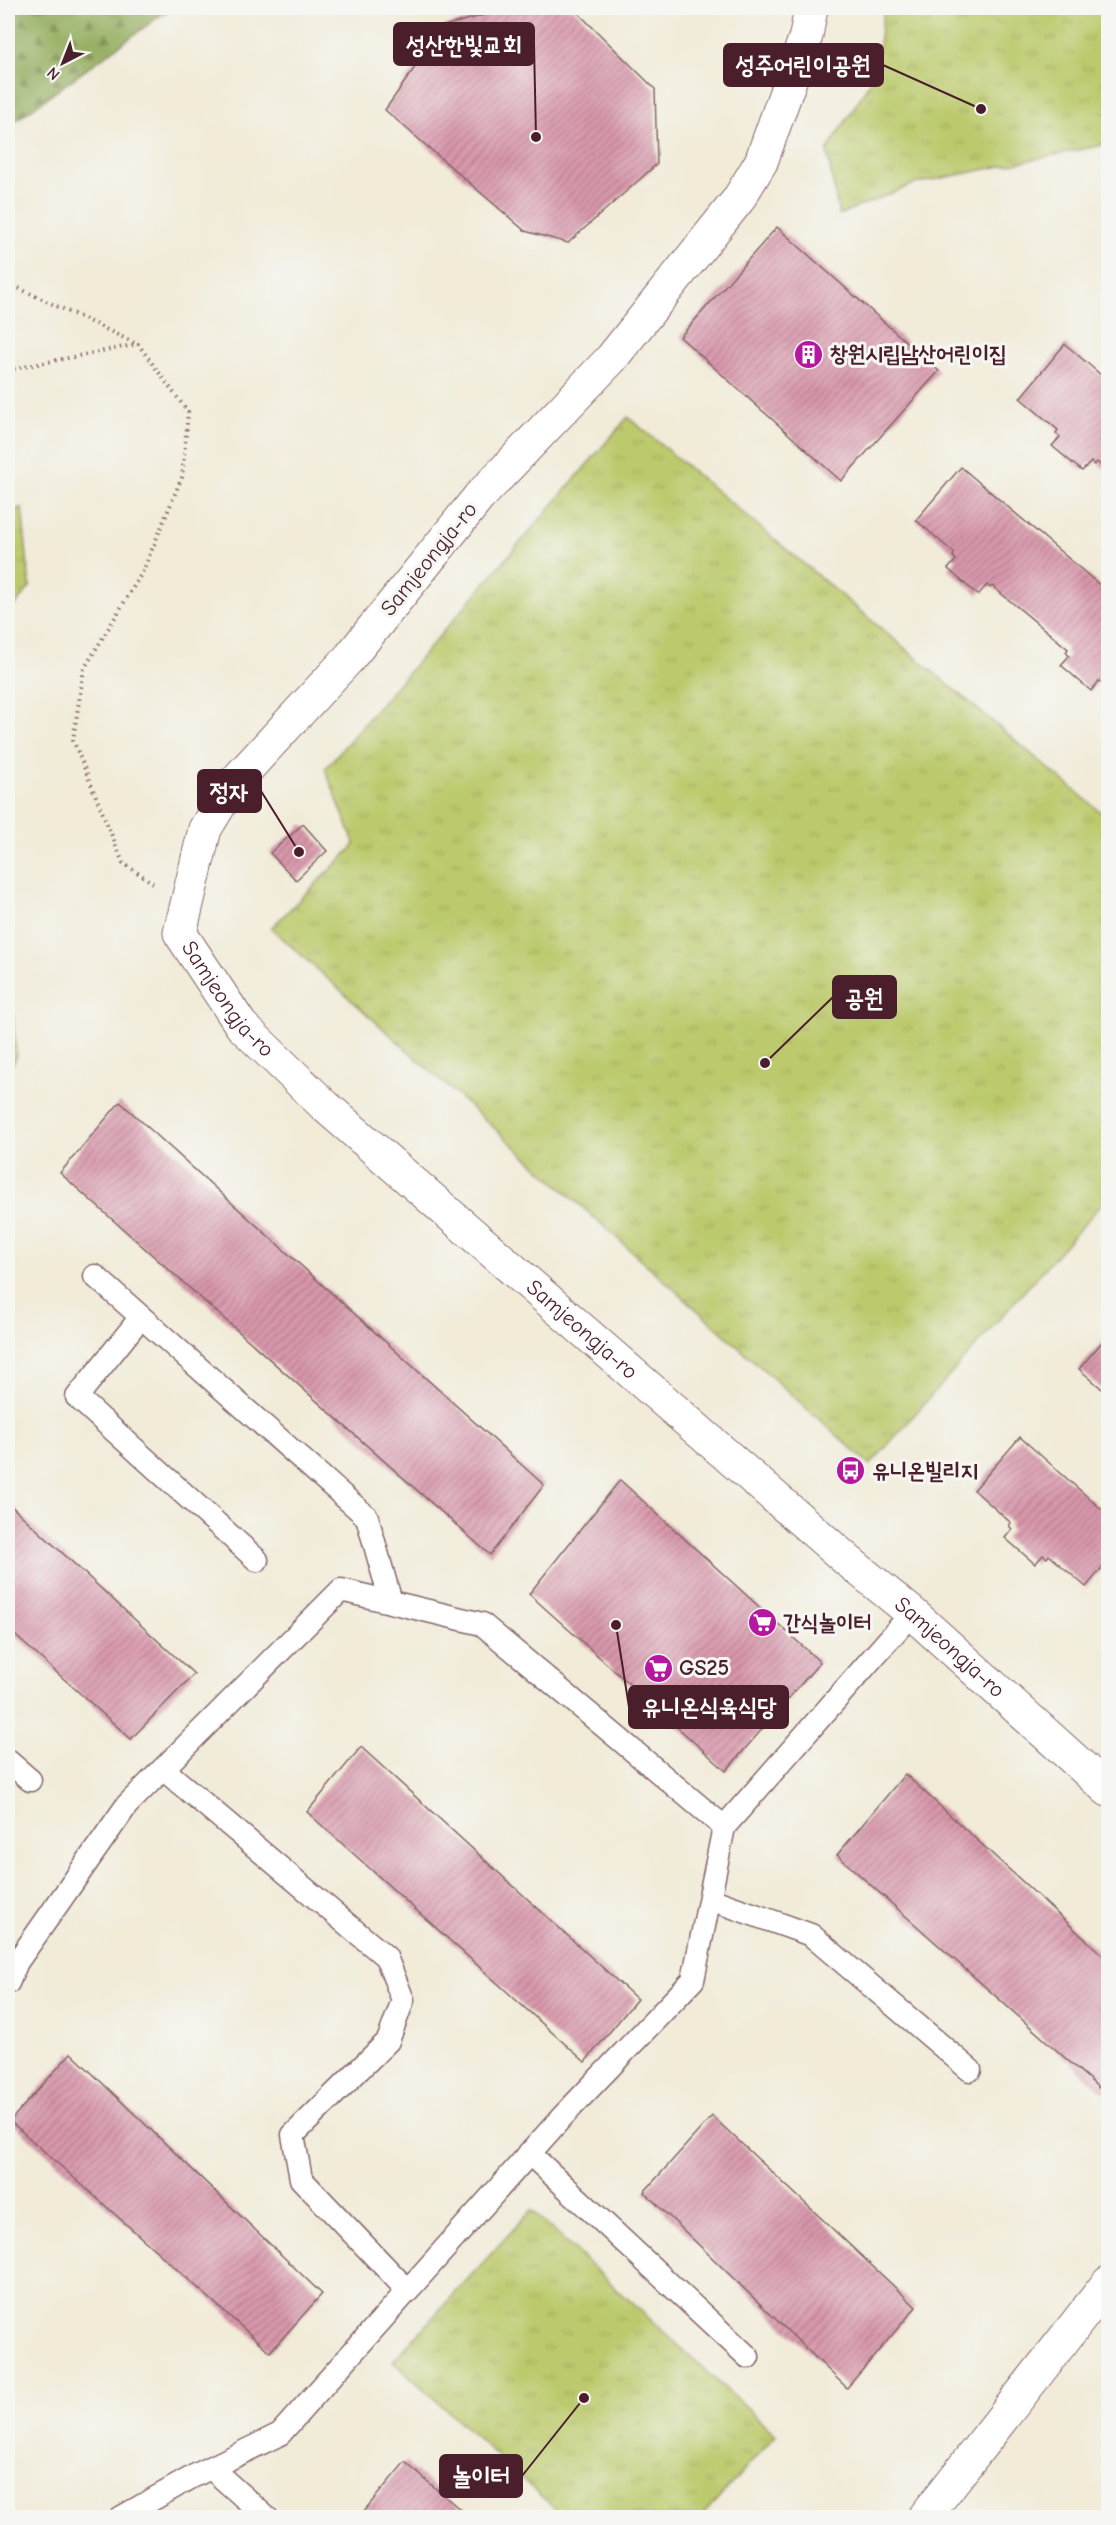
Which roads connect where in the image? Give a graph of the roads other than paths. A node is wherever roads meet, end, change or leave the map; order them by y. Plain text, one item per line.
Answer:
1 (811, 8) edge
2 (95, 1276) dead end
3 (141, 1317) junction
4 (256, 1560) dead end
5 (391, 1602) junction
6 (912, 1613) junction
7 (8, 1761) edge
8 (163, 1769) junction
9 (30, 1780) dead end
10 (1108, 1790) edge
11 (724, 1827) junction
12 (710, 1899) junction
13 (12, 1958) edge
14 (8, 1983) edge
15 (970, 2070) dead end
16 (529, 2153) junction
17 (1108, 2283) edge
18 (408, 2291) junction
19 (748, 2357) dead end
20 (211, 2468) junction
21 (120, 2517) edge
22 (267, 2517) edge
23 (924, 2517) edge

1 - 6 street, Samjeongja-ro
2 - 3 lane
3 - 4 lane
3 - 5 lane
5 - 8 lane
5 - 11 lane
6 - 10 street, Samjeongja-ro
6 - 11 lane
7 - 9 lane
8 - 13 lane
8 - 18 lane
11 - 12 lane
12 - 15 lane
12 - 16 lane
13 - 14 lane
16 - 18 lane
16 - 19 lane
17 - 23 street
18 - 20 lane
20 - 21 lane
20 - 22 lane

